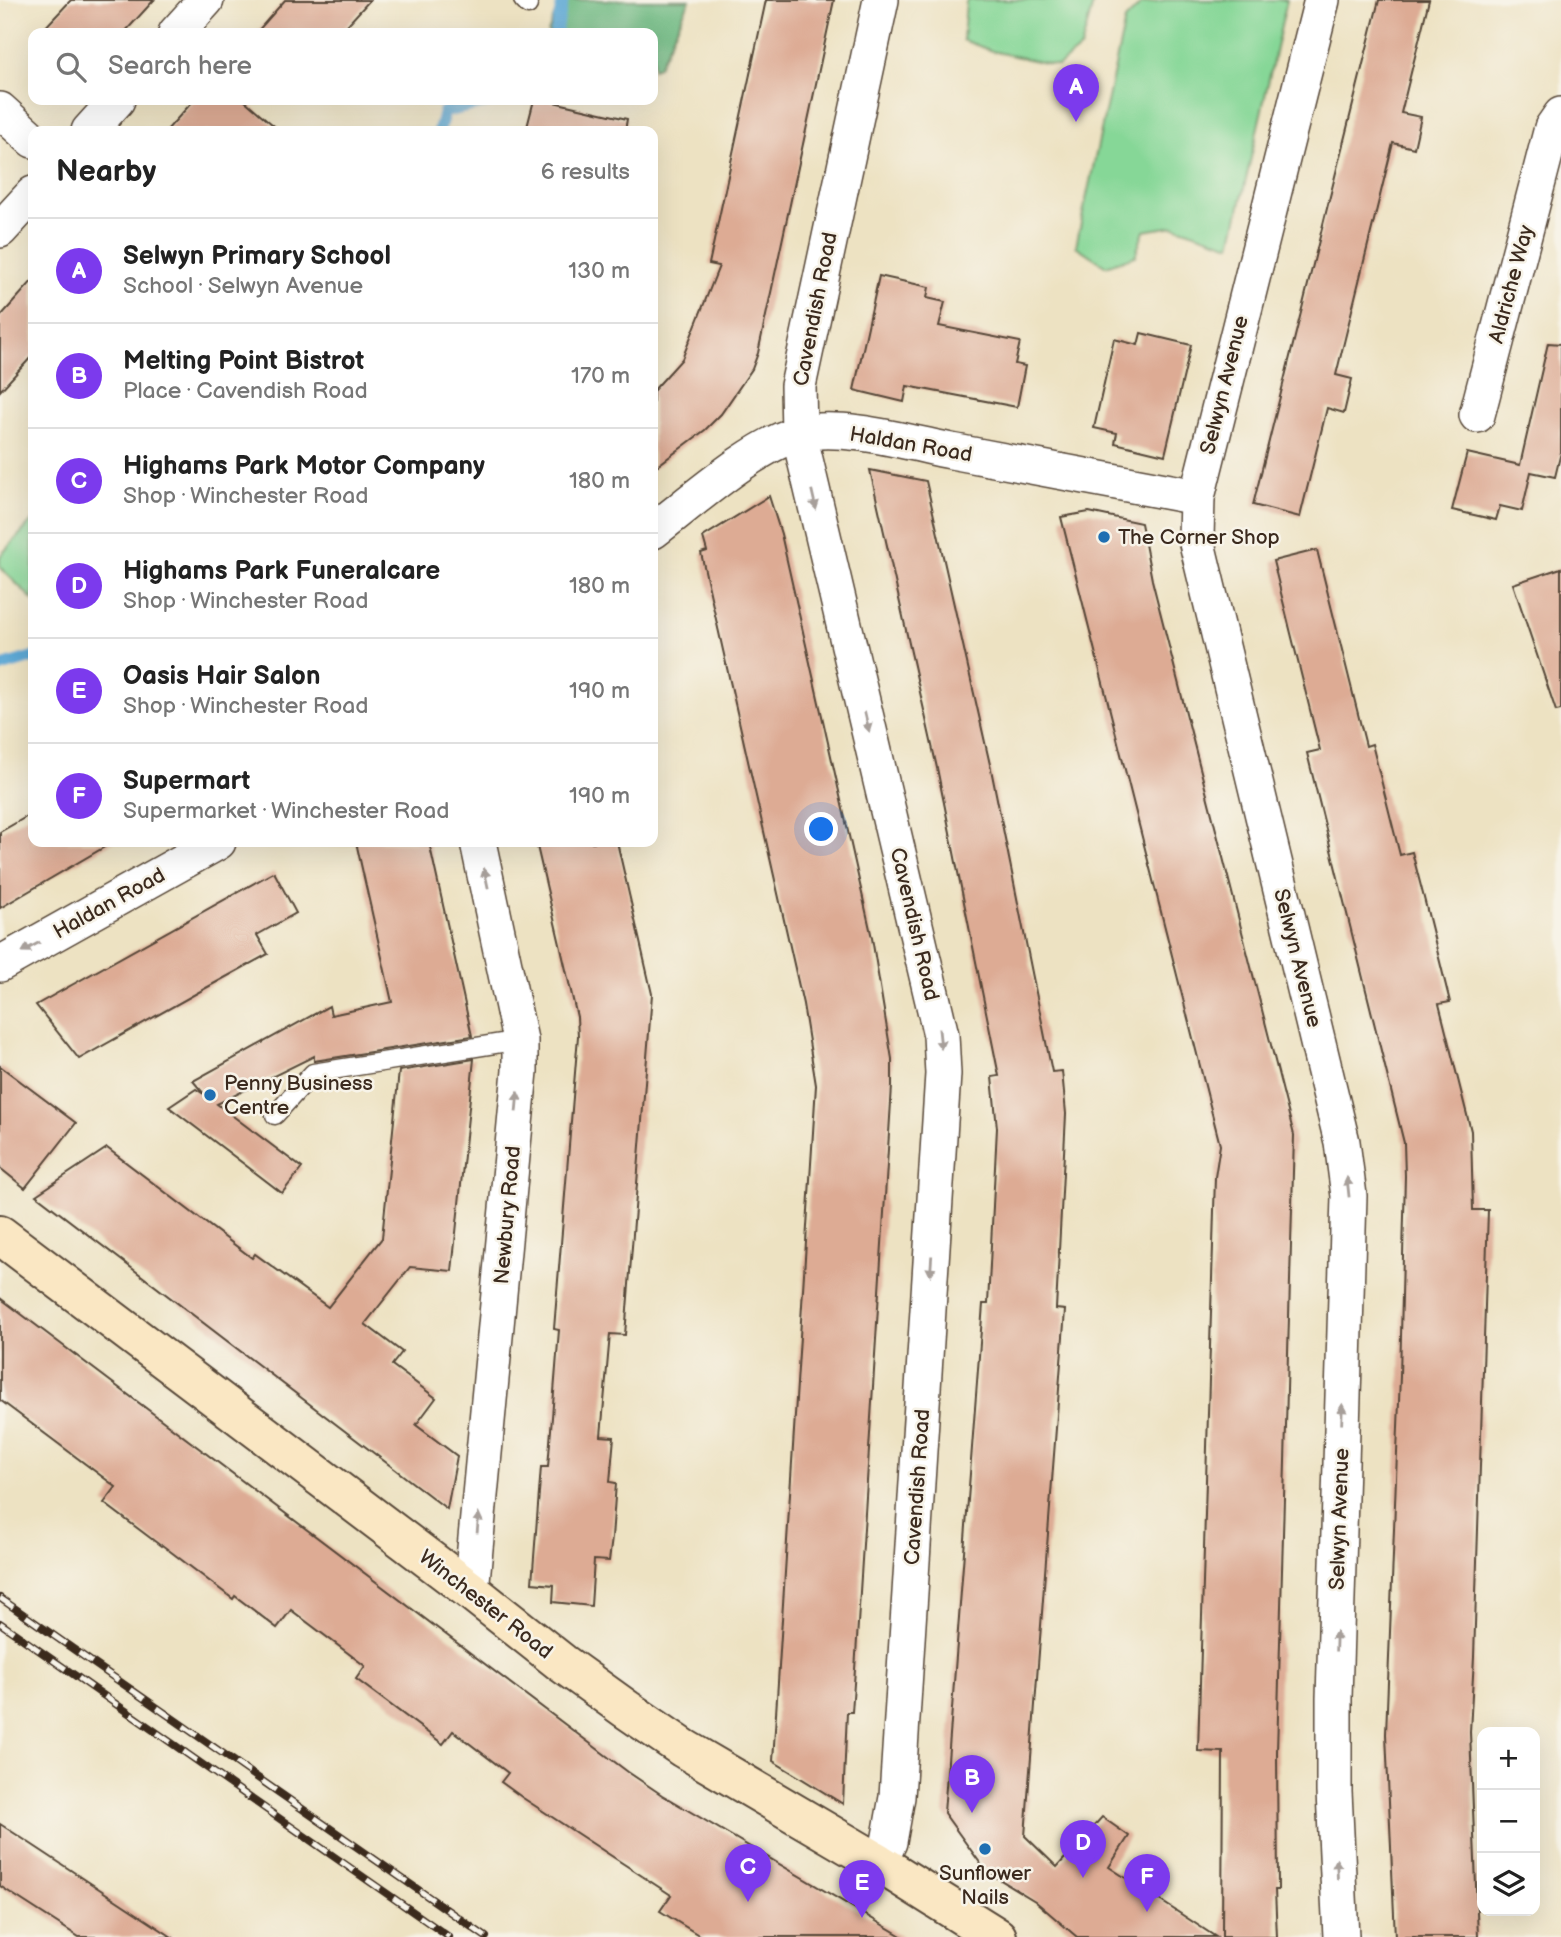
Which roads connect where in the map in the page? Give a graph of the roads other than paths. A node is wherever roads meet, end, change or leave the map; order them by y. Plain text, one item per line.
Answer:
1 (206, 0) edge
2 (881, 0) edge
3 (1322, 0) edge
4 (181, 28) edge
5 (112, 105) edge
6 (0, 110) edge
7 (1561, 115) edge
8 (94, 126) edge
9 (28, 135) edge
10 (28, 199) edge
11 (0, 230) edge
12 (1476, 415) dead end
13 (799, 434) junction
14 (1196, 497) junction
15 (658, 527) edge
16 (209, 847) edge
17 (479, 847) edge
18 (0, 964) edge
19 (520, 1040) junction
20 (275, 1115) dead end
21 (0, 1235) edge
22 (471, 1591) junction
23 (879, 1863) junction
24 (997, 1937) edge
25 (1341, 1937) edge

1 - 4 street
2 - 13 street, Cavendish Road
3 - 14 street, Selwyn Avenue
5 - 8 street
6 - 9 street
7 - 12 street, Aldriche Way
10 - 11 street
13 - 14 street, Haldan Road
13 - 15 street, Haldan Road
13 -> 23 street, Cavendish Road
25 -> 14 street, Selwyn Avenue
16 -> 18 street, Haldan Road
19 -> 17 street, Newbury Road
19 - 20 lane
22 -> 19 street, Newbury Road
21 - 22 main road, Winchester Road
22 - 23 main road, Winchester Road
23 - 24 main road, Winchester Road

